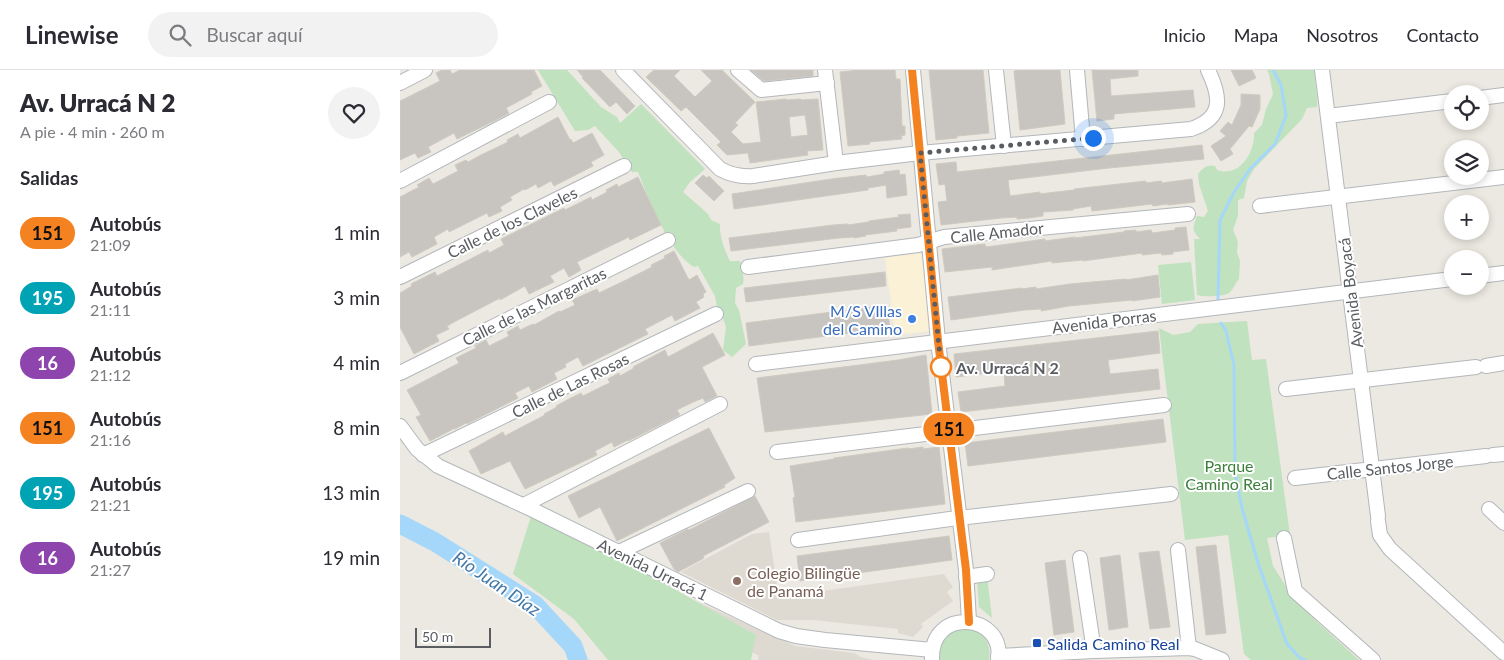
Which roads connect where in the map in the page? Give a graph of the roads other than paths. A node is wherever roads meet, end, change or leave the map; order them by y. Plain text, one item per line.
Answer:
1 (425, 70) edge
2 (623, 70) edge
3 (738, 70) edge
4 (912, 70) edge
5 (996, 70) edge
6 (1078, 70) edge
7 (1208, 70) edge
8 (1322, 70) edge
9 (826, 76) edge
10 (400, 83) edge
11 (1504, 95) edge
12 (1489, 97) edge
13 (548, 102) dead end
14 (1444, 102) edge
15 (1328, 116) junction
16 (1083, 139) junction
17 (1004, 146) junction
18 (920, 153) junction
19 (836, 163) junction
20 (624, 166) dead end
21 (1504, 177) edge
22 (400, 181) edge
23 (1339, 197) junction
24 (1260, 206) dead end
25 (1188, 214) dead end
26 (668, 240) dead end
27 (929, 241) junction
28 (748, 267) dead end
29 (1504, 273) edge
30 (1489, 275) edge
31 (400, 277) edge
32 (1444, 281) edge
33 (1350, 292) junction
34 (716, 314) dead end
35 (938, 341) junction
36 (756, 364) dead end
37 (1504, 364) edge
38 (400, 373) edge
39 (1360, 380) junction
40 (1286, 390) dead end
41 (720, 404) dead end
42 (1164, 404) dead end
43 (400, 426) edge
44 (949, 430) junction
45 (776, 452) dead end
46 (423, 455) junction
47 (1494, 455) edge
48 (1372, 469) junction
49 (1295, 478) dead end
50 (748, 491) dead end
51 (1171, 494) dead end
52 (524, 505) junction
53 (1489, 509) dead end
54 (960, 518) junction
55 (1504, 523) edge
56 (1284, 538) dead end
57 (798, 540) dead end
58 (1178, 550) dead end
59 (619, 552) junction
60 (1080, 558) dead end
61 (986, 574) dead end
62 (966, 577) junction
63 (969, 622) junction
64 (1189, 648) junction
65 (1094, 651) junction
66 (1504, 653) edge
67 (932, 655) edge
68 (998, 658) edge
69 (1222, 660) edge
70 (1373, 660) edge

1 - 10 street
2 - 19 street
3 - 9 street
4 - 18 street
5 - 17 street
6 - 16 street
7 - 16 street
8 - 15 street, Avenida Boyacá
9 - 19 street
11 - 12 street
13 - 22 street
14 - 15 street
15 - 23 street, Avenida Boyacá
16 - 17 street
17 - 18 street
18 - 19 street
18 - 27 street
20 - 31 street, Calle de los Claveles
21 - 23 street
23 - 24 street
23 - 33 street, Avenida Boyacá
25 - 27 street, Calle Amador
26 - 38 street, Calle de las Margaritas
27 - 28 street, Calle Amador
27 - 35 street
29 - 30 street
32 - 33 street, Avenida Porras
33 - 35 street, Avenida Porras
33 - 39 street, Avenida Boyacá
34 - 46 street, Calle de Las Rosas
35 - 36 street, Avenida Porras
35 - 44 street
37 - 39 street
39 - 40 street
39 - 48 street, Avenida Boyacá
41 - 52 street
42 - 44 street
43 - 46 street, Avenida Urracá 1
44 - 45 street
44 - 54 street
46 - 52 street, Avenida Urracá 1
47 - 48 street, Calle Santos Jorge
48 - 49 street, Calle Santos Jorge
48 - 66 street, Avenida Boyacá
50 - 59 street
51 - 54 street
52 - 59 street, Avenida Urracá 1
53 - 55 street
54 - 57 street
54 - 62 street
56 - 70 street
58 - 64 street
59 - 67 street, Avenida Urracá 1
60 - 65 street
61 - 62 street
62 - 63 street
63 - 67 street
63 - 68 street
64 - 65 street
64 - 69 street
65 - 68 street

